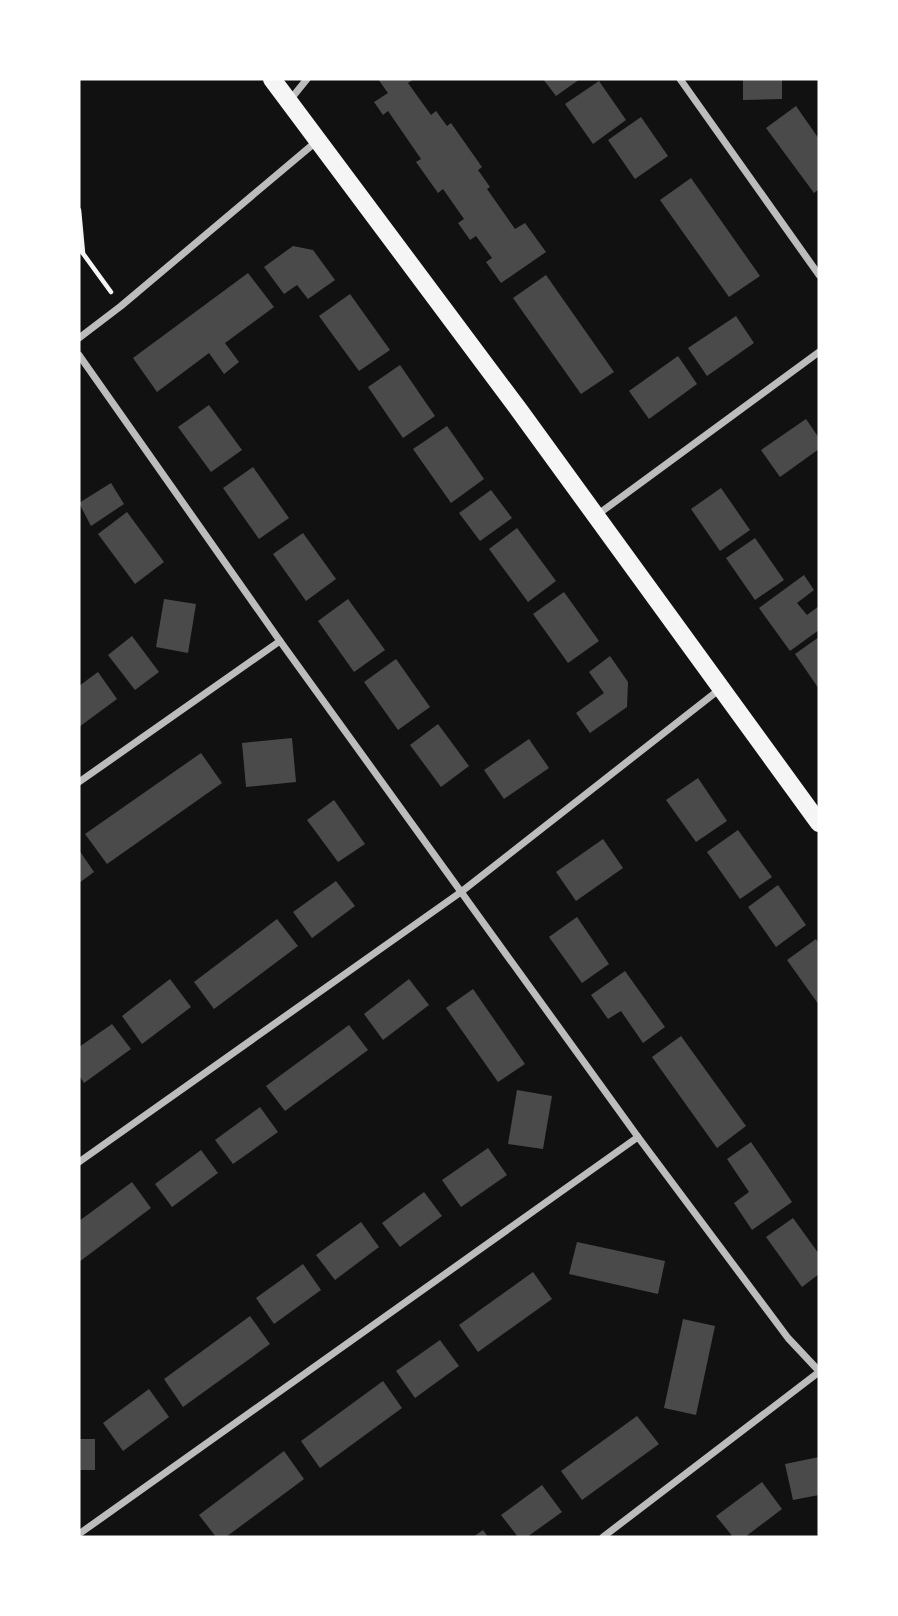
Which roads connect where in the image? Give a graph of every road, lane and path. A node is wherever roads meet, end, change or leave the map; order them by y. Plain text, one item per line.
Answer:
1 (272, 79) edge
2 (307, 79) edge
3 (680, 79) edge
4 (289, 102) junction
5 (317, 141) junction
6 (79, 210) edge
7 (80, 251) edge
8 (819, 275) edge
9 (121, 306) junction
10 (79, 338) edge
11 (819, 352) edge
12 (79, 355) edge
13 (596, 516) junction
14 (280, 641) junction
15 (721, 688) junction
16 (79, 782) edge
17 (819, 823) edge
18 (461, 891) junction
19 (638, 1137) junction
20 (79, 1162) edge
21 (819, 1372) edge
22 (79, 1534) edge
23 (604, 1537) edge

1 - 4 main road
2 - 4 street
3 - 8 street
4 - 5 main road
5 - 9 street
5 - 13 main road
6 - 7 path
7 - 9 path
9 - 10 street
11 - 13 street
12 - 14 street
13 - 15 main road
14 - 16 street
14 - 18 street
15 - 17 main road
15 - 18 street
18 - 19 street
18 - 20 street
19 - 21 street
19 - 22 street
21 - 23 street

